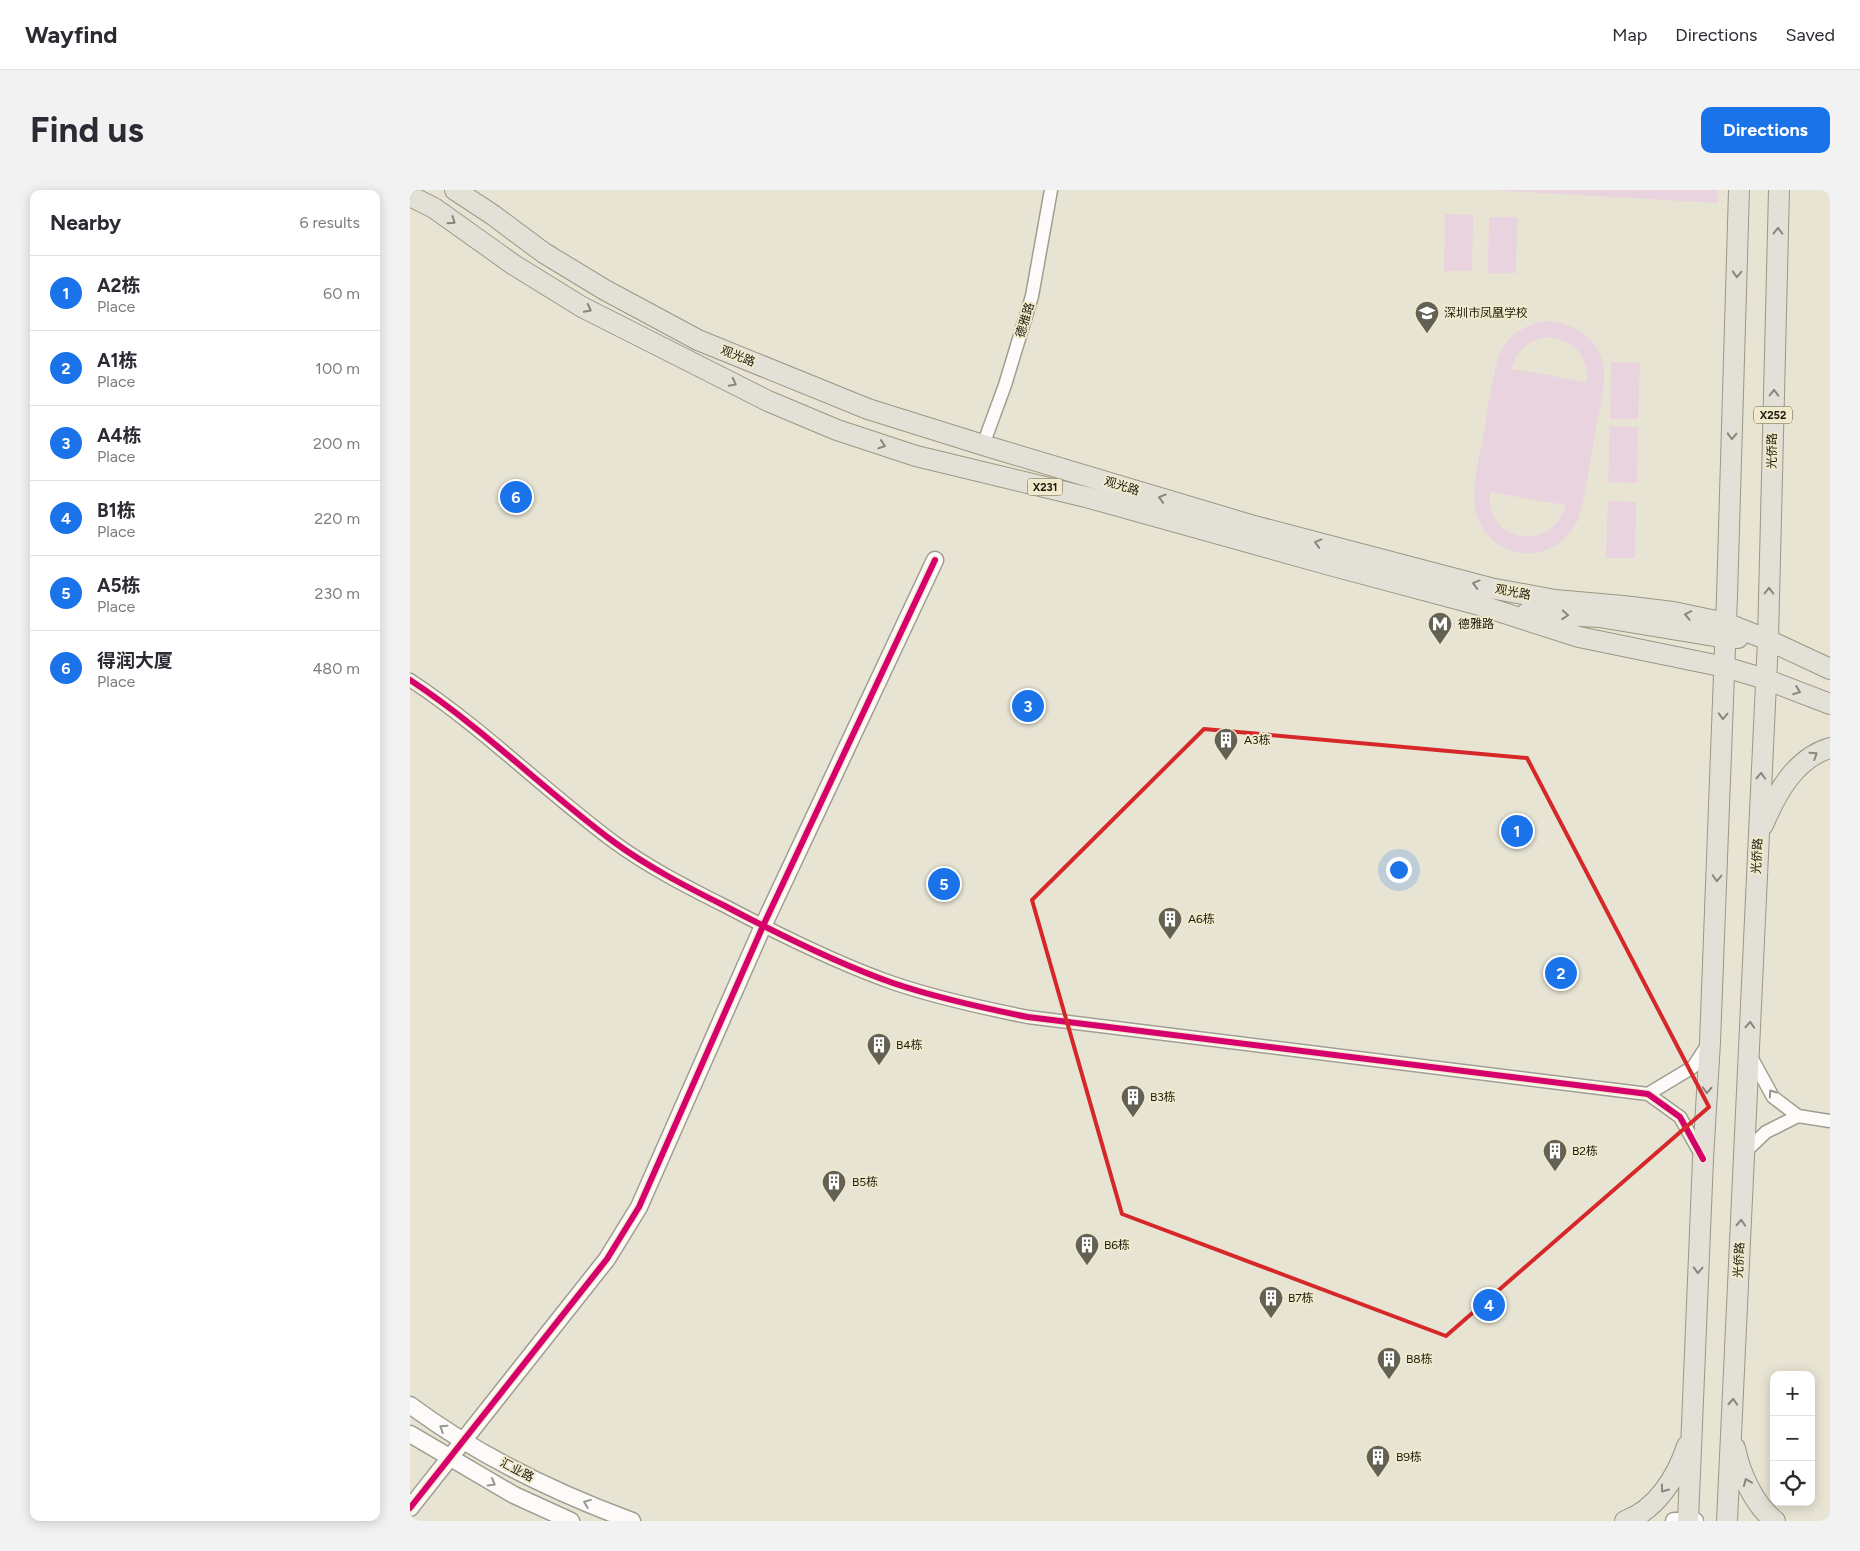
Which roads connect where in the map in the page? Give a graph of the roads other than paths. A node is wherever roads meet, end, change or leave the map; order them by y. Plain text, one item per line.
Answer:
1 (455, 190) edge
2 (1051, 190) edge
3 (1739, 190) edge
4 (1779, 190) edge
5 (410, 196) edge
6 (984, 445) junction
7 (935, 560) dead end
8 (1499, 611) junction
9 (1726, 630) junction
10 (1768, 640) junction
11 (1725, 667) junction
12 (1830, 669) edge
13 (1765, 679) junction
14 (410, 680) edge
15 (1830, 704) edge
16 (1830, 748) edge
17 (1758, 837) junction
18 (763, 926) junction
19 (1710, 1042) junction
20 (1748, 1053) junction
21 (1648, 1094) junction
22 (1798, 1116) junction
23 (1830, 1121) edge
24 (1744, 1153) junction
25 (1703, 1159) junction
26 (410, 1405) edge
27 (1731, 1429) junction
28 (1692, 1430) junction
29 (410, 1434) edge
30 (463, 1441) junction
31 (449, 1458) junction
32 (410, 1508) edge
33 (571, 1521) edge
34 (632, 1521) edge
35 (1625, 1521) edge
36 (1686, 1521) edge
37 (1728, 1521) edge
38 (1775, 1521) edge

1 - 6 main road, 观光路 / X231
2 - 6 street, 德雅路
3 -> 9 main road
10 -> 4 main road, 光侨路 / X252
5 -> 8 main road, 观光路 / X231
9 -> 6 main road, 观光路 / X231
7 - 18 street
8 -> 9 main road
8 - 11 main road, 观光路 / X231
9 - 10 main road, 观光路 / X231
9 - 11 main road
10 - 12 main road, 观光路 / X231
10 - 13 main road, 光侨路 / X252
11 - 13 main road, X231
11 -> 19 main road
13 -> 15 main road, X231
17 -> 13 main road, 光侨路
14 - 18 street
17 -> 16 main road
20 -> 17 main road, 光侨路
18 - 21 street
18 - 30 street
19 - 21 street
19 -> 25 main road
22 -> 20 street
20 - 24 main road, 光侨路
21 - 25 street
22 - 23 street
22 - 24 street
27 -> 24 main road, 光侨路
25 -> 28 main road
30 -> 26 street, 汇业路
27 - 37 main road, 光侨路
38 -> 27 main road
28 -> 35 main road
28 - 36 main road
29 - 31 street, 汇业路
30 - 31 street
34 -> 30 street, 汇业路
31 - 32 street
31 -> 33 street, 汇业路

